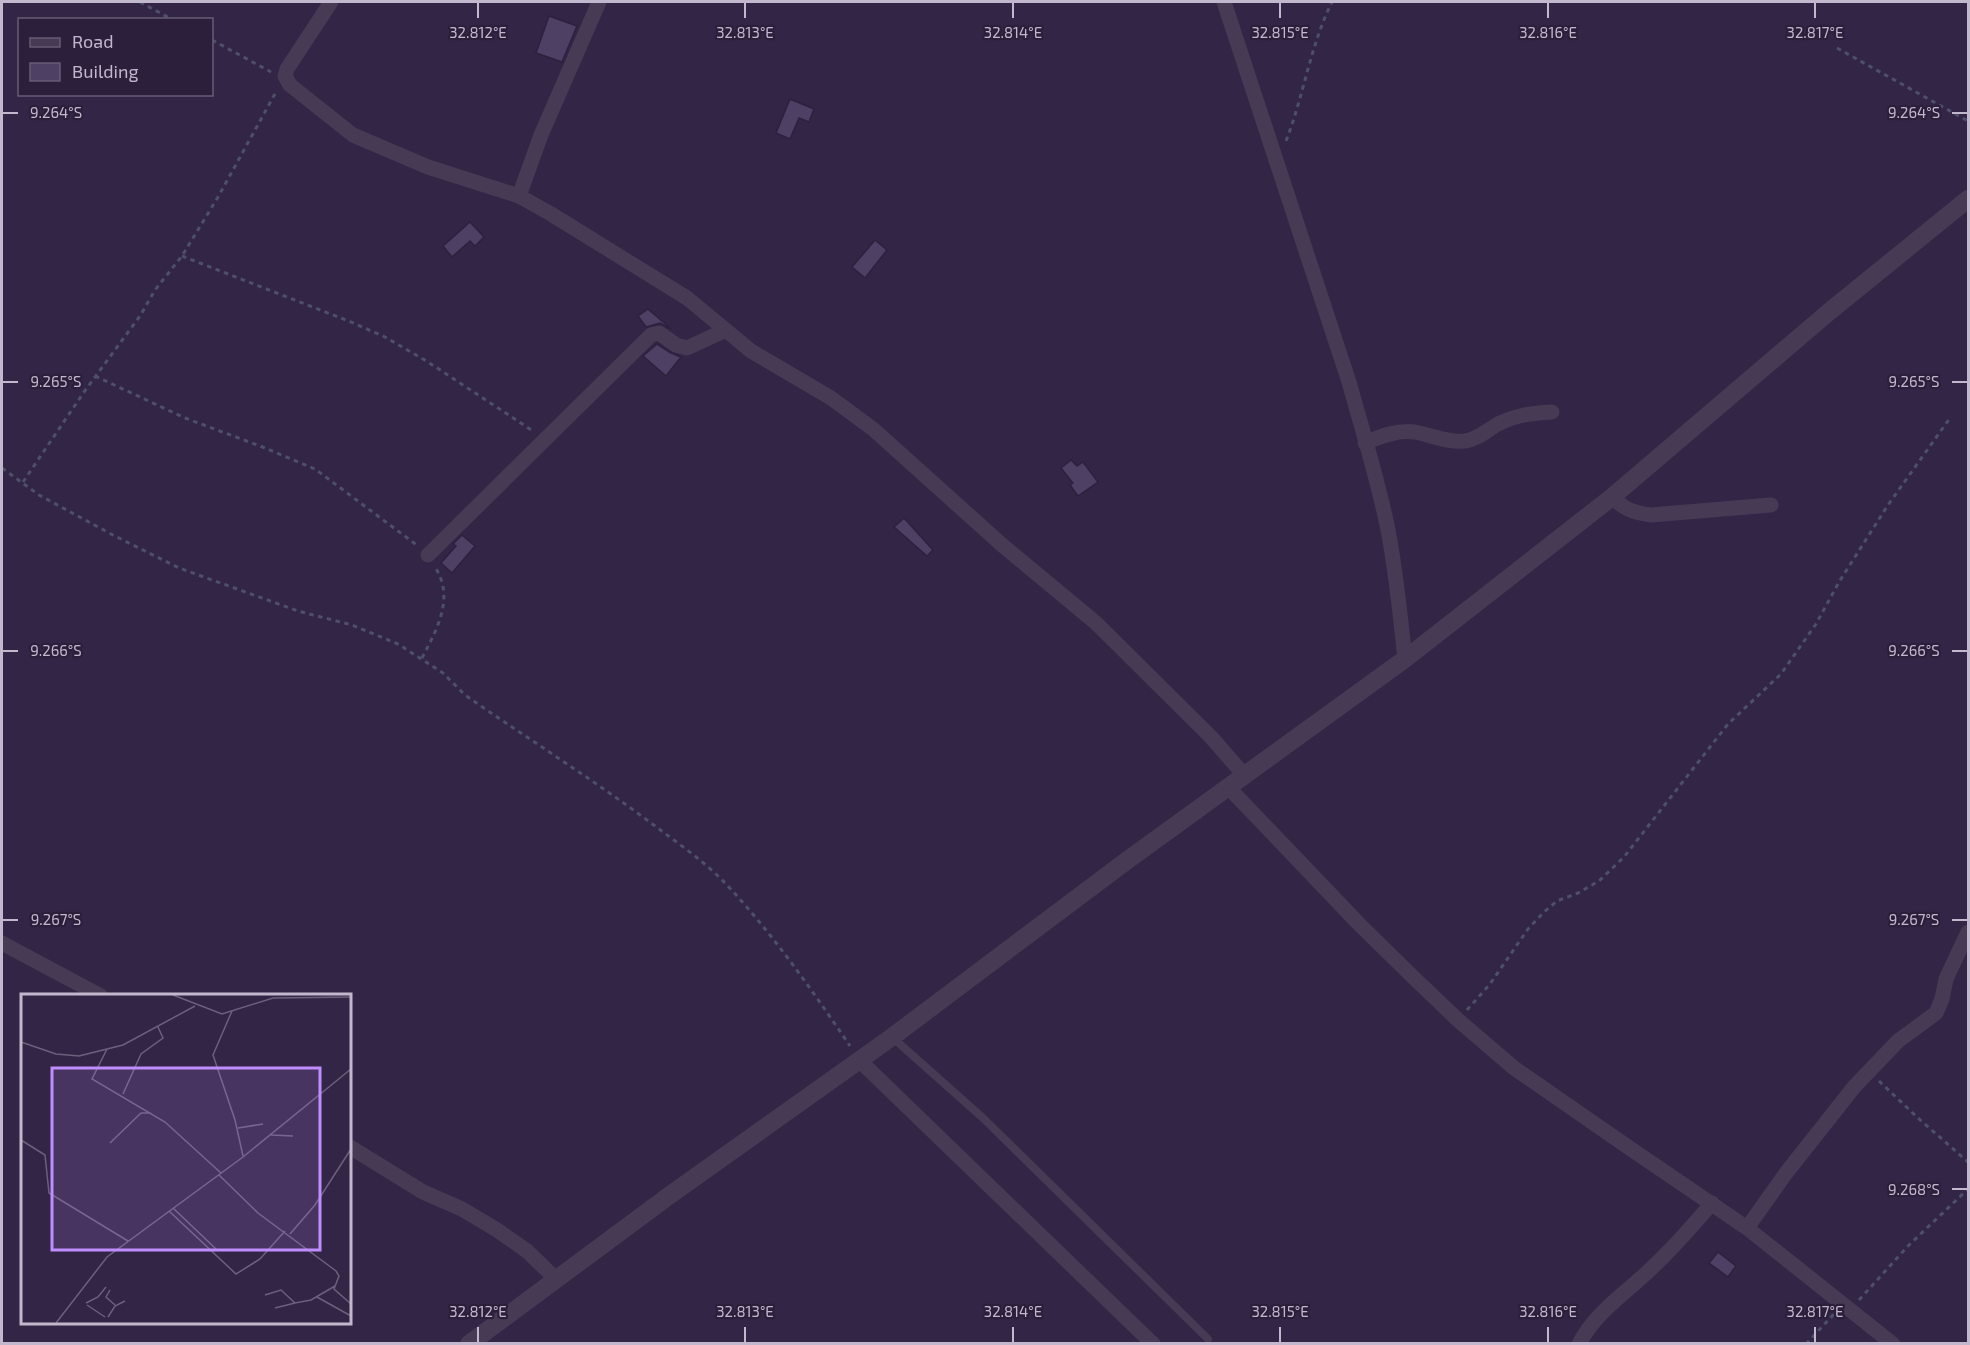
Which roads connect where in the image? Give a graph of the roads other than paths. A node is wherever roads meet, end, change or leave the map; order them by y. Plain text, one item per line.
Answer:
1 (331, 2) edge
2 (599, 2) edge
3 (1224, 2) edge
4 (519, 196) junction
5 (1968, 199) edge
6 (726, 330) junction
7 (1552, 412) dead end
8 (1365, 443) junction
9 (1612, 497) junction
10 (1772, 505) dead end
11 (428, 555) road end
12 (1405, 659) junction
13 (1245, 776) junction
14 (1229, 788) junction
15 (1968, 933) edge
16 (2, 943) edge
17 (97, 994) edge
18 (892, 1037) junction
19 (860, 1060) junction
20 (351, 1148) edge
21 (1712, 1203) junction
22 (1747, 1228) junction
23 (556, 1279) junction
24 (1209, 1339) dead end
25 (469, 1344) edge
26 (1153, 1344) edge
27 (1580, 1344) edge
28 (1893, 1344) edge

1 - 4 street
2 - 4 street
3 - 8 street
4 - 6 street
5 - 9 street
6 - 11 street
6 - 13 street
7 - 8 street
8 - 12 street
9 - 10 street
9 - 12 street
12 - 13 street
13 - 14 street
14 - 18 street
14 - 21 street
15 - 22 street
16 - 17 street
18 - 19 street
18 - 24 lane
19 - 23 street
19 - 26 street
20 - 23 street
21 - 22 street
21 - 27 street
22 - 28 street
23 - 25 street

